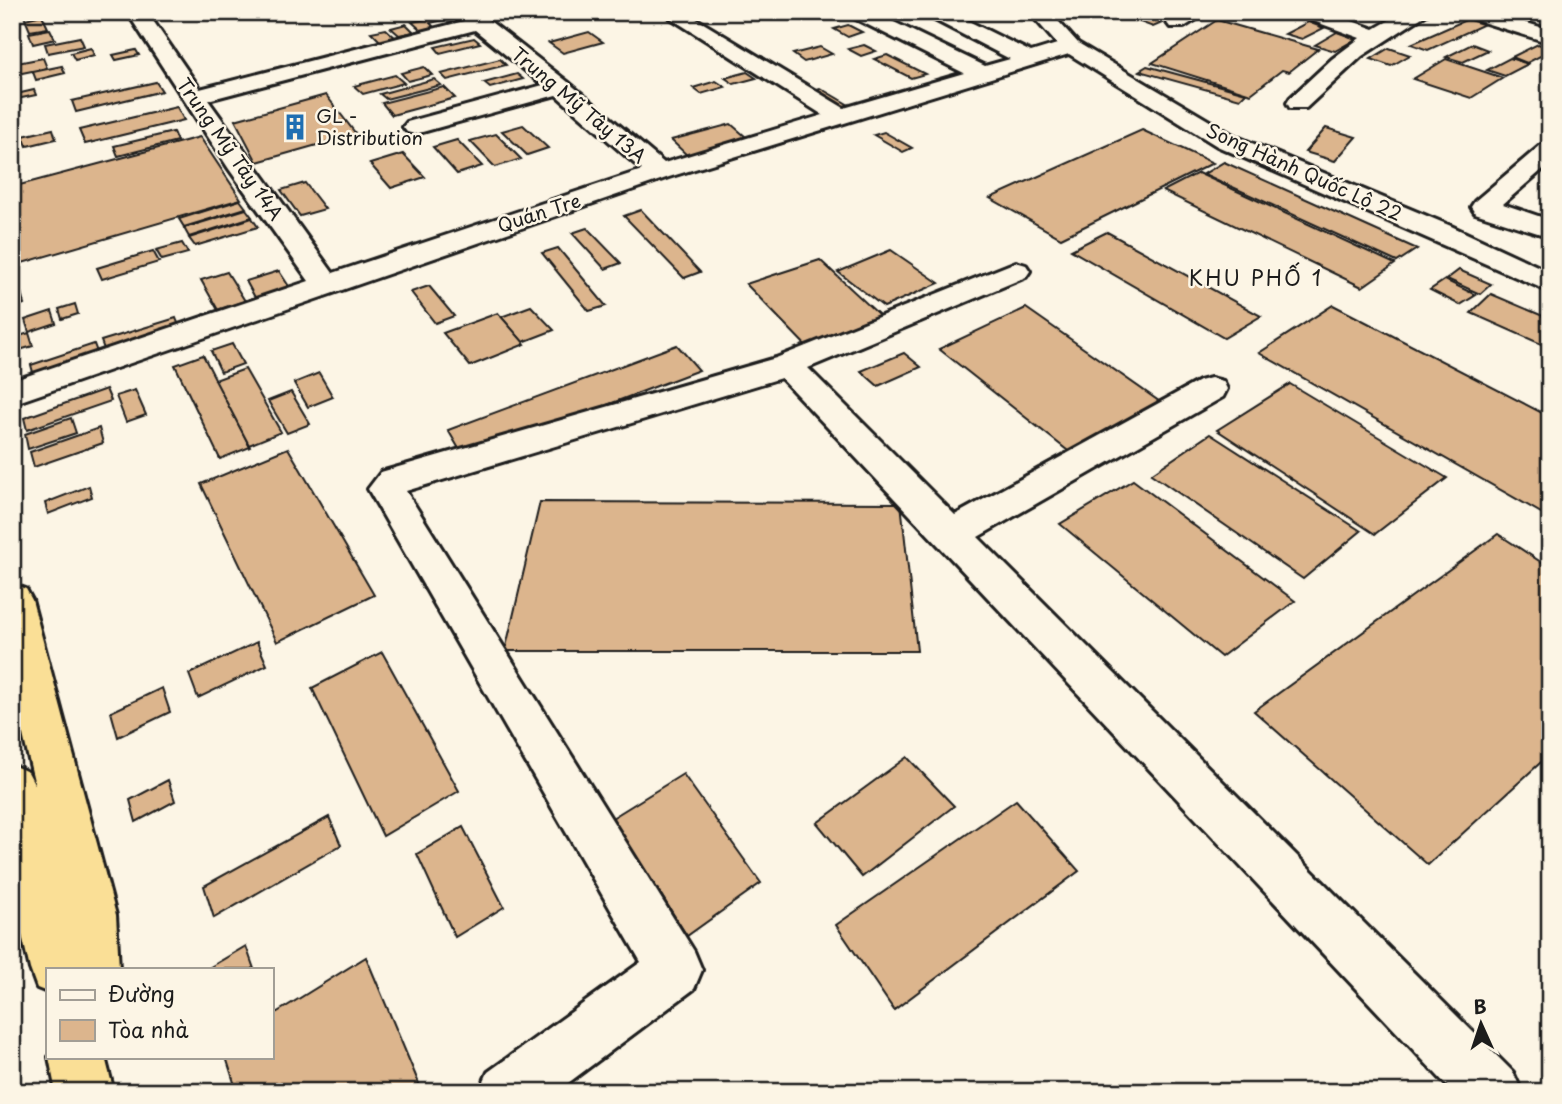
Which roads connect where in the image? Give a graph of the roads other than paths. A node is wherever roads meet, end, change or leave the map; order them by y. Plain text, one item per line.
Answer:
1 (137, 12) edge
2 (671, 12) edge
3 (857, 12) edge
4 (1040, 12) edge
5 (1198, 12) edge
6 (1307, 12) edge
7 (1420, 12) edge
8 (1470, 12) edge
9 (937, 14) edge
10 (472, 18) edge
11 (1177, 23) dead end
12 (892, 29) junction
13 (1375, 36) junction
14 (1550, 37) edge
15 (1071, 47) junction
16 (1029, 60) junction
17 (984, 74) junction
18 (560, 87) junction
19 (194, 97) junction
20 (1298, 103) dead end
21 (842, 117) junction
22 (415, 127) dead end
23 (1550, 150) edge
24 (660, 172) junction
25 (1550, 229) edge
26 (1016, 271) dead end
27 (1550, 283) edge
28 (326, 284) junction
29 (787, 365) junction
30 (1212, 389) dead end
31 (12, 393) edge
32 (950, 535) junction
33 (12, 600) edge
34 (12, 787) edge
35 (56, 968) edge
36 (93, 968) edge
37 (77, 1058) edge
38 (97, 1058) edge
39 (85, 1092) edge
40 (98, 1092) edge
41 (509, 1092) edge
42 (1493, 1092) edge

1 - 19 street, Trung Mỹ Tây 14A
2 - 21 street
3 - 12 street
4 - 15 street, Song Hành Quốc Lộ 22
5 - 11 street
6 - 13 street
7 - 13 street
8 - 14 street
9 - 12 street
9 - 16 street
10 - 18 street, Trung Mỹ Tây 13A
10 - 19 street
12 - 17 street
13 - 20 street
15 - 16 street, Quán Tre
15 - 27 street, Song Hành Quốc Lộ 22
16 - 17 street, Quán Tre
17 - 21 street, Quán Tre
18 - 22 street
18 - 24 street, Trung Mỹ Tây 13A
19 - 28 street, Trung Mỹ Tây 14A
21 - 24 street, Quán Tre
23 - 25 street
24 - 28 street, Quán Tre
26 - 29 street
28 - 31 street, Quán Tre
29 - 32 street
29 - 41 street
30 - 32 street
32 - 42 street
33 - 36 highway
34 - 35 highway
37 - 39 highway
38 - 40 highway

